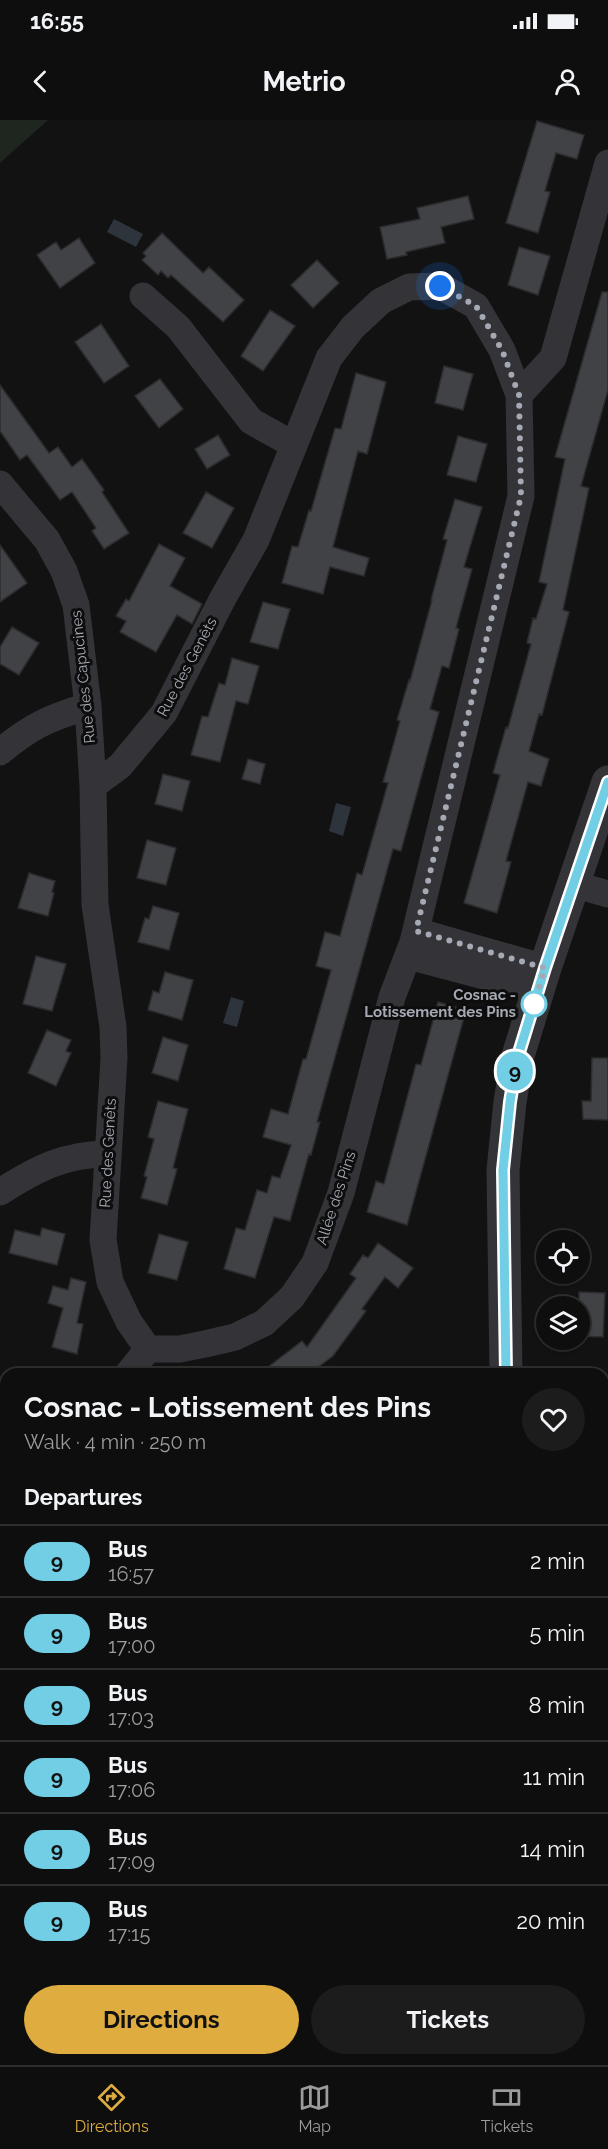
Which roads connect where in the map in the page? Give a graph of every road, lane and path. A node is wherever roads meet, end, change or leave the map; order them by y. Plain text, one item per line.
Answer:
1 (608, 163) edge
2 (143, 296) dead end
3 (519, 395) junction
4 (294, 445) junction
5 (5, 501) edge
6 (88, 706) junction
7 (0, 752) edge
8 (608, 782) edge
9 (93, 786) junction
10 (573, 884) junction
11 (608, 894) edge
12 (412, 943) junction
13 (542, 979) junction
14 (108, 1154) junction
15 (0, 1192) edge
16 (148, 1349) junction
17 (133, 1368) edge
18 (506, 1368) edge

1 - 3 street
2 - 4 street
3 - 4 street, Rue des Genêts
3 - 12 street, Allée des Pins
4 - 9 street, Rue des Genêts
5 - 6 street, Rue des Capucines
6 - 7 street
6 - 9 street, Rue des Capucines
8 - 10 street
9 - 14 street, Rue des Genêts
10 - 11 street
10 - 13 street
12 - 13 street
12 - 16 street, Allée des Pins
13 - 18 street
14 - 15 street
14 - 16 street, Rue des Genêts
16 - 17 street

